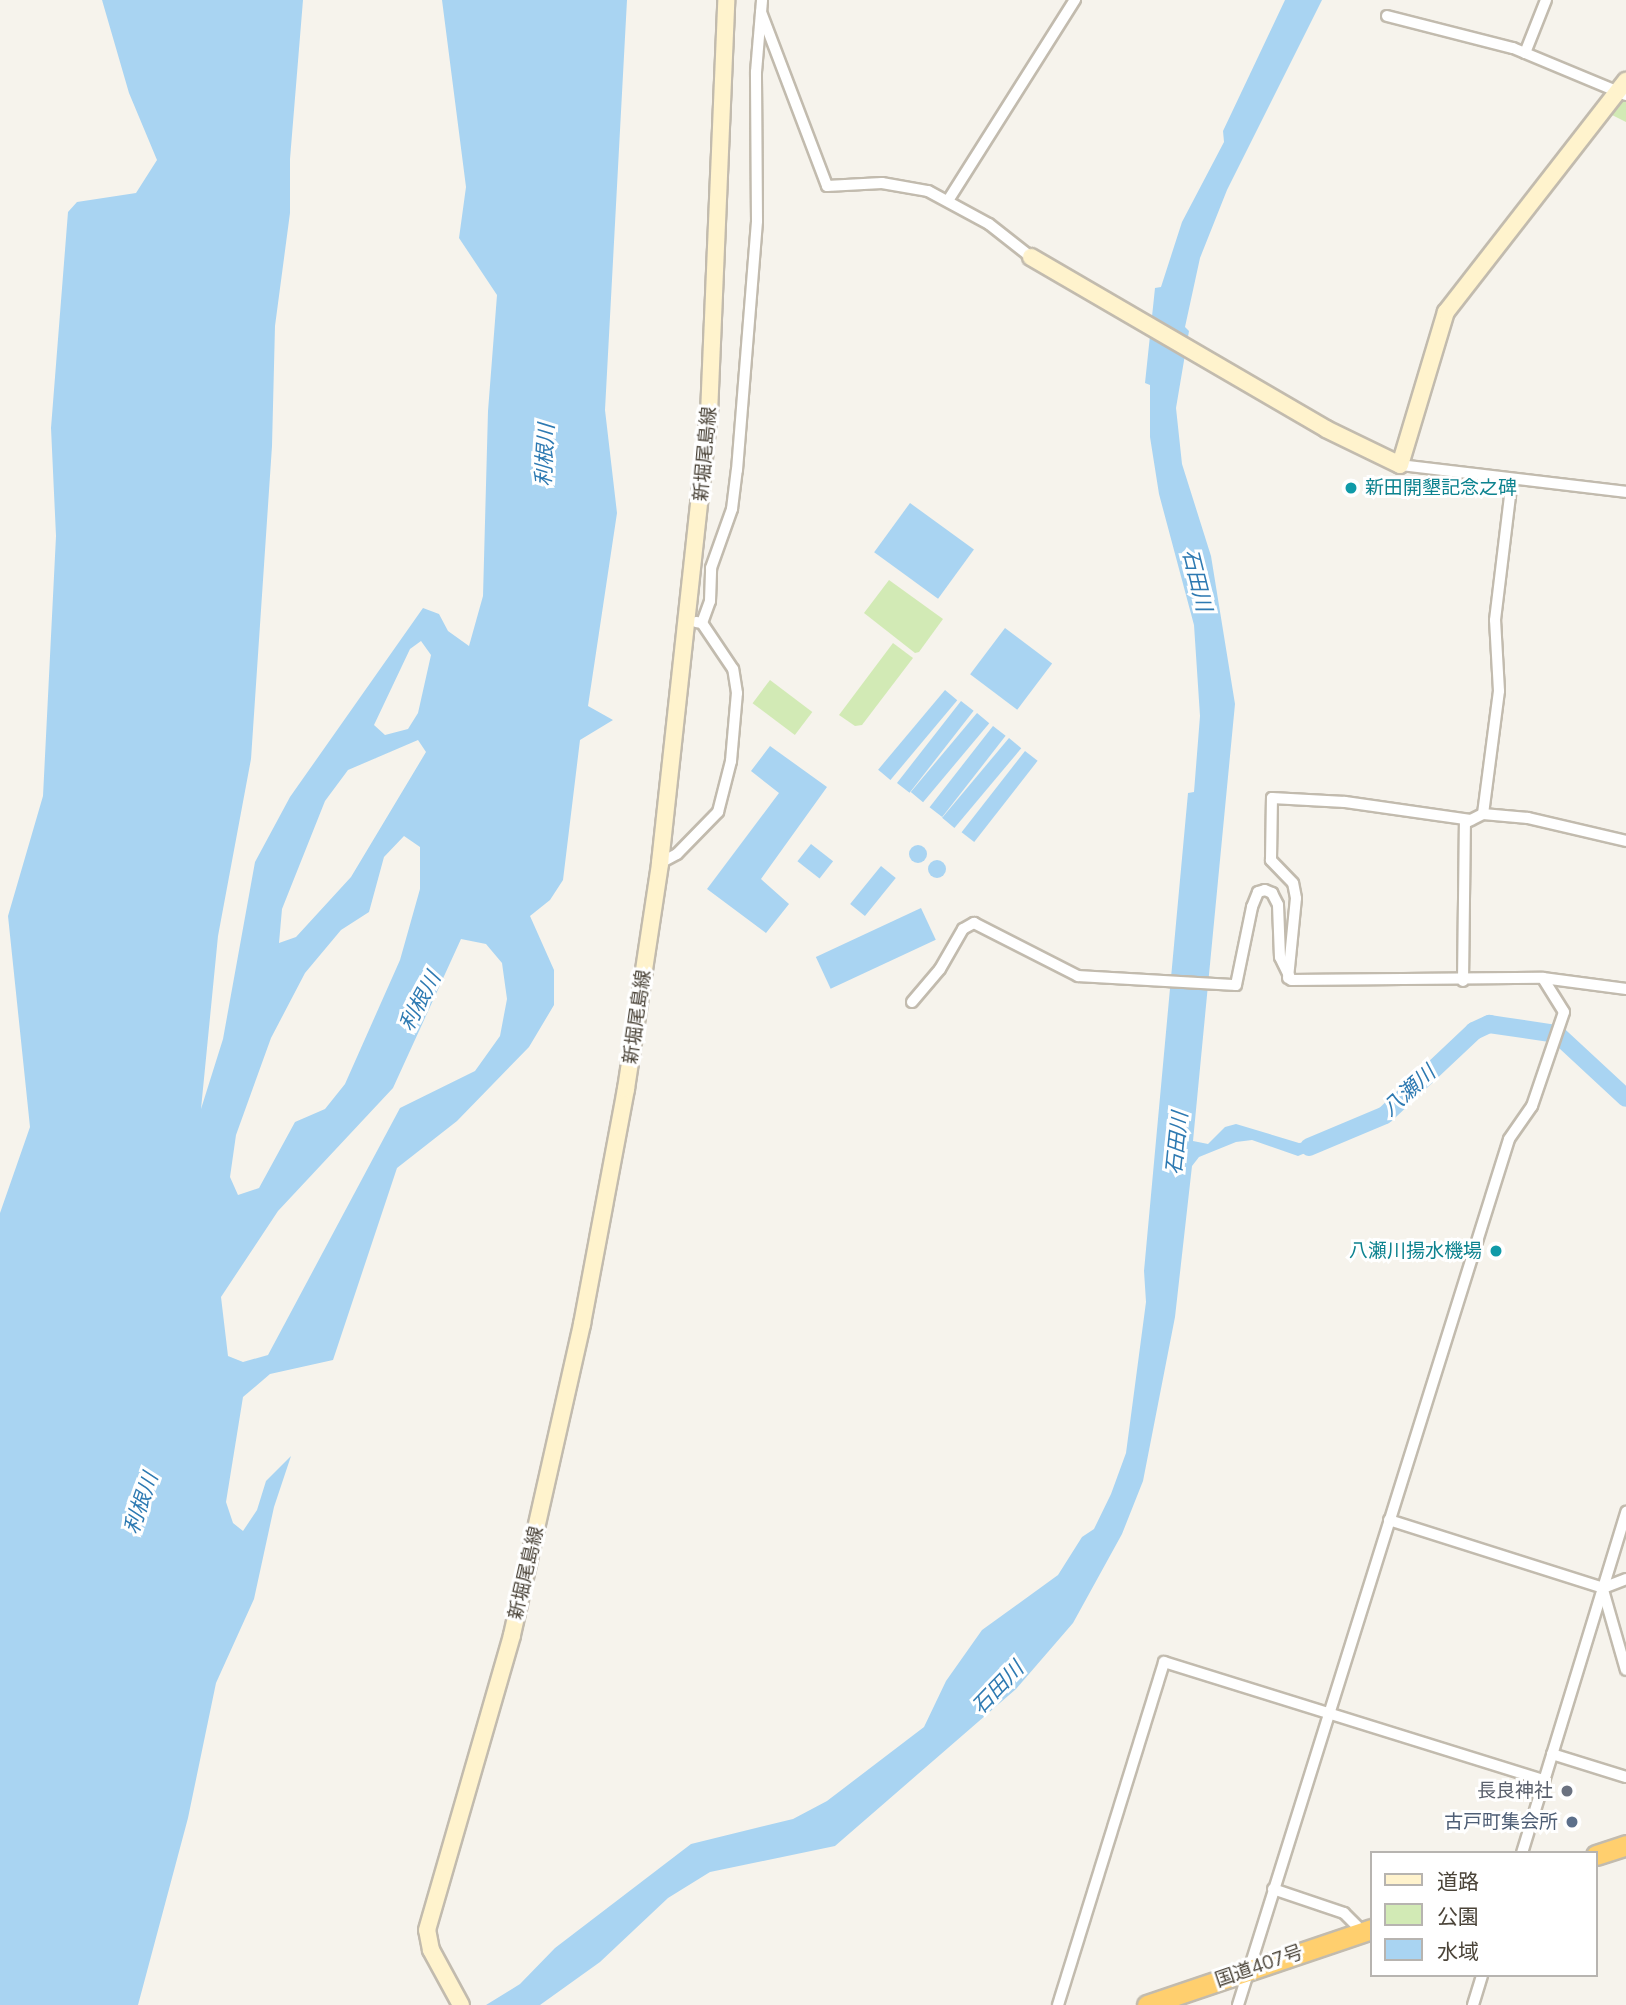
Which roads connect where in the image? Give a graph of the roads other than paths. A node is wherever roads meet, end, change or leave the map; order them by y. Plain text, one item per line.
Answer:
1 (726, 0) edge
2 (762, 0) edge
3 (1075, 0) edge
4 (1546, 0) edge
5 (761, 12) junction
6 (1387, 16) dead end
7 (1525, 53) junction
8 (1623, 89) edge
9 (949, 199) junction
10 (1031, 257) joint
11 (1400, 465) junction
12 (1512, 480) junction
13 (1626, 492) edge
14 (696, 622) junction
15 (1483, 814) junction
16 (1471, 820) junction
17 (1626, 841) edge
18 (660, 863) junction
19 (1287, 978) junction
20 (1544, 978) junction
21 (1463, 981) junction
22 (1626, 989) edge
23 (912, 1002) dead end
24 (1626, 1512) edge
25 (1389, 1520) junction
26 (1626, 1579) edge
27 (1603, 1588) junction
28 (1626, 1669) edge
29 (1329, 1713) junction
30 (1552, 1754) junction
31 (1626, 1777) edge
32 (1544, 1780) junction
33 (1626, 1845) edge
34 (1523, 1851) edge
35 (1598, 1854) edge
36 (1273, 1889) junction
37 (1368, 1930) edge
38 (1249, 1968) junction
39 (1481, 1977) edge
40 (461, 2005) edge
41 (1058, 2005) edge
42 (1147, 2005) edge
43 (1238, 2005) edge
44 (1473, 2005) edge

1 - 14 main road, 新堀尾島線
2 - 5 street
3 - 9 street
4 - 7 street
5 - 9 street
5 - 14 street
6 - 7 street
7 - 8 street
8 - 11 main road
9 - 10 street
10 - 11 main road
11 - 12 street
12 - 13 street
12 - 15 street
14 - 18 main road, 新堀尾島線
14 - 18 street
15 - 16 street
15 - 17 street
16 - 19 street
16 - 21 street
18 - 40 main road, 新堀尾島線
19 - 21 street
19 - 23 street
20 - 21 street
20 - 22 street
20 - 25 street
24 - 27 street
25 - 27 street
25 - 29 street
26 - 27 street
27 - 28 street
27 - 30 street
29 - 32 street
29 - 36 street
29 - 41 street
30 - 31 street
30 - 32 street
32 - 34 street
33 - 35 highway
36 - 37 street
36 - 38 street
37 - 38 highway, 国道407号
38 - 42 highway, 国道407号
38 - 43 street
39 - 44 street

